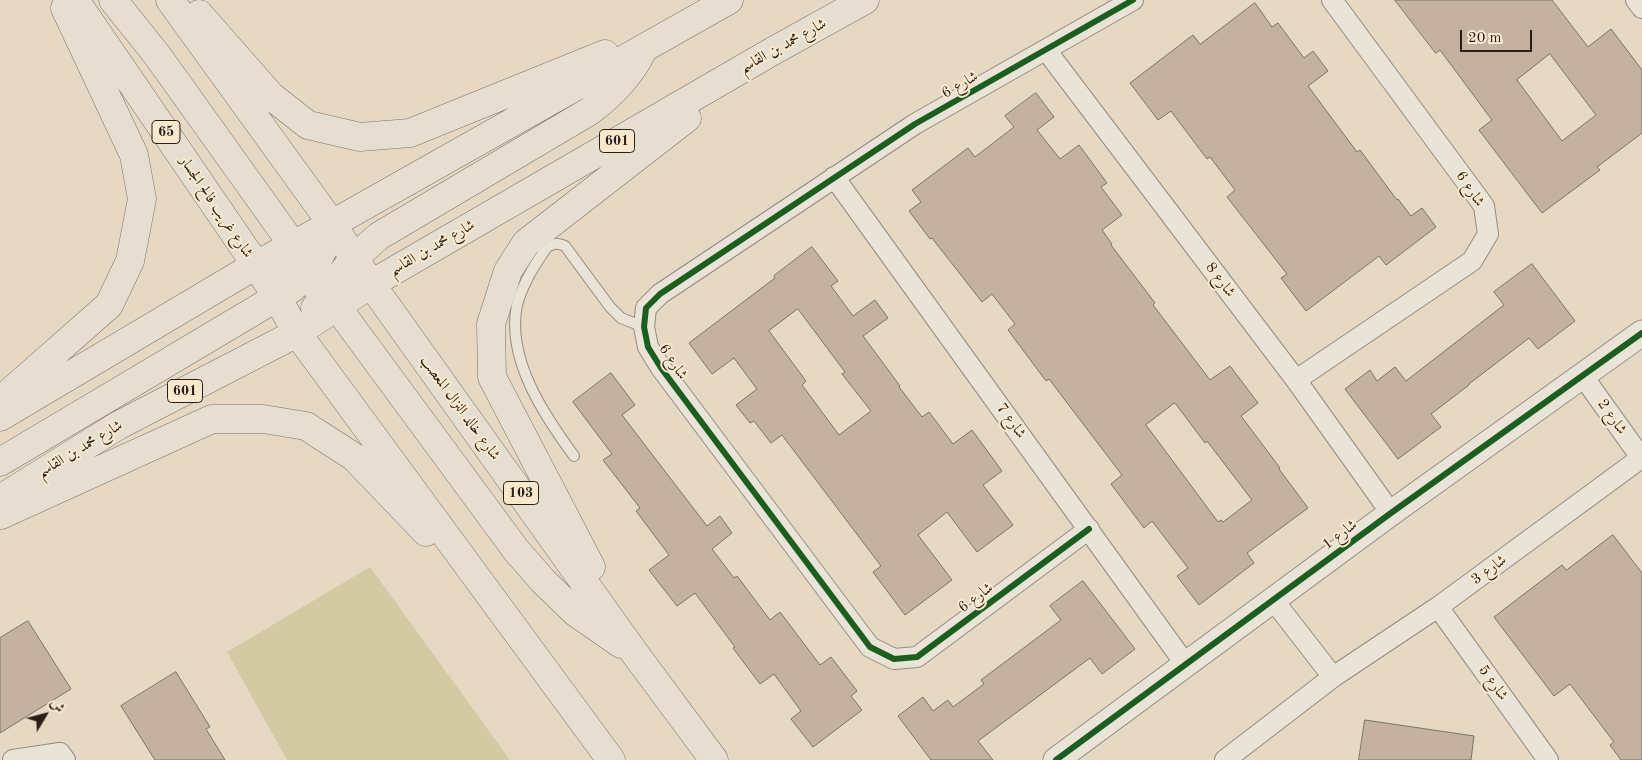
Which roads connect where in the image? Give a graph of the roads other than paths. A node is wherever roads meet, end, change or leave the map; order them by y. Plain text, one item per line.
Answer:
1 (61, 0) edge
2 (75, 0) edge
3 (113, 0) edge
4 (170, 0) edge
5 (186, 0) edge
6 (865, 0) edge
7 (1133, 0) edge
8 (1332, 0) edge
9 (1636, 0) edge
10 (719, 6) edge
11 (1642, 8) edge
12 (644, 48) junction
13 (1046, 50) junction
14 (773, 51) junction
15 (834, 177) junction
16 (332, 224) junction
17 (294, 245) junction
18 (256, 265) junction
19 (329, 280) junction
20 (371, 284) junction
21 (277, 297) junction
22 (644, 327) junction
23 (297, 333) junction
24 (1642, 334) edge
25 (1582, 375) junction
26 (1296, 380) junction
27 (0, 401) edge
28 (0, 417) edge
29 (574, 456) dead end
30 (1641, 459) edge
31 (0, 462) edge
32 (0, 499) edge
33 (1391, 513) junction
34 (0, 516) edge
35 (1090, 529) junction
36 (1274, 600) junction
37 (1438, 607) junction
38 (505, 616) junction
39 (636, 655) junction
40 (1186, 664) junction
41 (1333, 677) junction
42 (1230, 758) edge
43 (13, 760) edge
44 (65, 760) edge
45 (611, 760) edge
46 (714, 760) edge
47 (1056, 760) edge
48 (1548, 760) edge

1 - 27 main road
2 - 18 main road, شارع غريب فالح الجسار / 65
3 - 17 main road
4 - 16 main road
5 - 10 main road
6 - 14 main road, شارع محمد بن القاسم / 601
7 - 13 street, شارع 6
8 - 26 street, شارع 6
9 - 11 street
10 - 12 main road
12 - 16 main road
12 - 19 main road
13 - 15 street, شارع 6
13 - 26 street, شارع 8
14 - 20 main road, شارع محمد بن القاسم / 601
14 - 39 main road
15 - 22 street, شارع 6
15 - 35 street, شارع 7
16 - 17 main road
16 - 19 main road, شارع خالد النزال المعصب / 103
17 - 18 main road
17 - 19 main road
18 - 19 main road
18 - 21 main road
18 - 28 main road
19 - 20 main road, شارع محمد بن القاسم / 601
19 - 20 main road, شارع خالد النزال المعصب / 103
19 - 21 main road
19 - 23 main road, شارع محمد بن القاسم / 601
19 - 39 main road
20 - 39 main road, شارع خالد النزال المعصب / 103
21 - 23 main road
21 - 31 main road
22 - 29 lane
22 - 35 street, شارع 6
23 - 32 main road, شارع محمد بن القاسم / 601
23 - 38 main road
24 - 25 street, شارع 1
25 - 30 street, شارع 2
25 - 33 street, شارع 1
26 - 33 street, شارع 8
30 - 37 street, شارع 3
33 - 36 street, شارع 1
34 - 38 main road
35 - 40 street, شارع 7
36 - 40 street, شارع 1
36 - 41 street
37 - 41 street, شارع 3
37 - 48 street, شارع 5
38 - 45 main road
39 - 46 main road, شارع خالد النزال المعصب / 103
40 - 47 street, شارع 1
41 - 42 street, شارع 3
43 - 44 street

